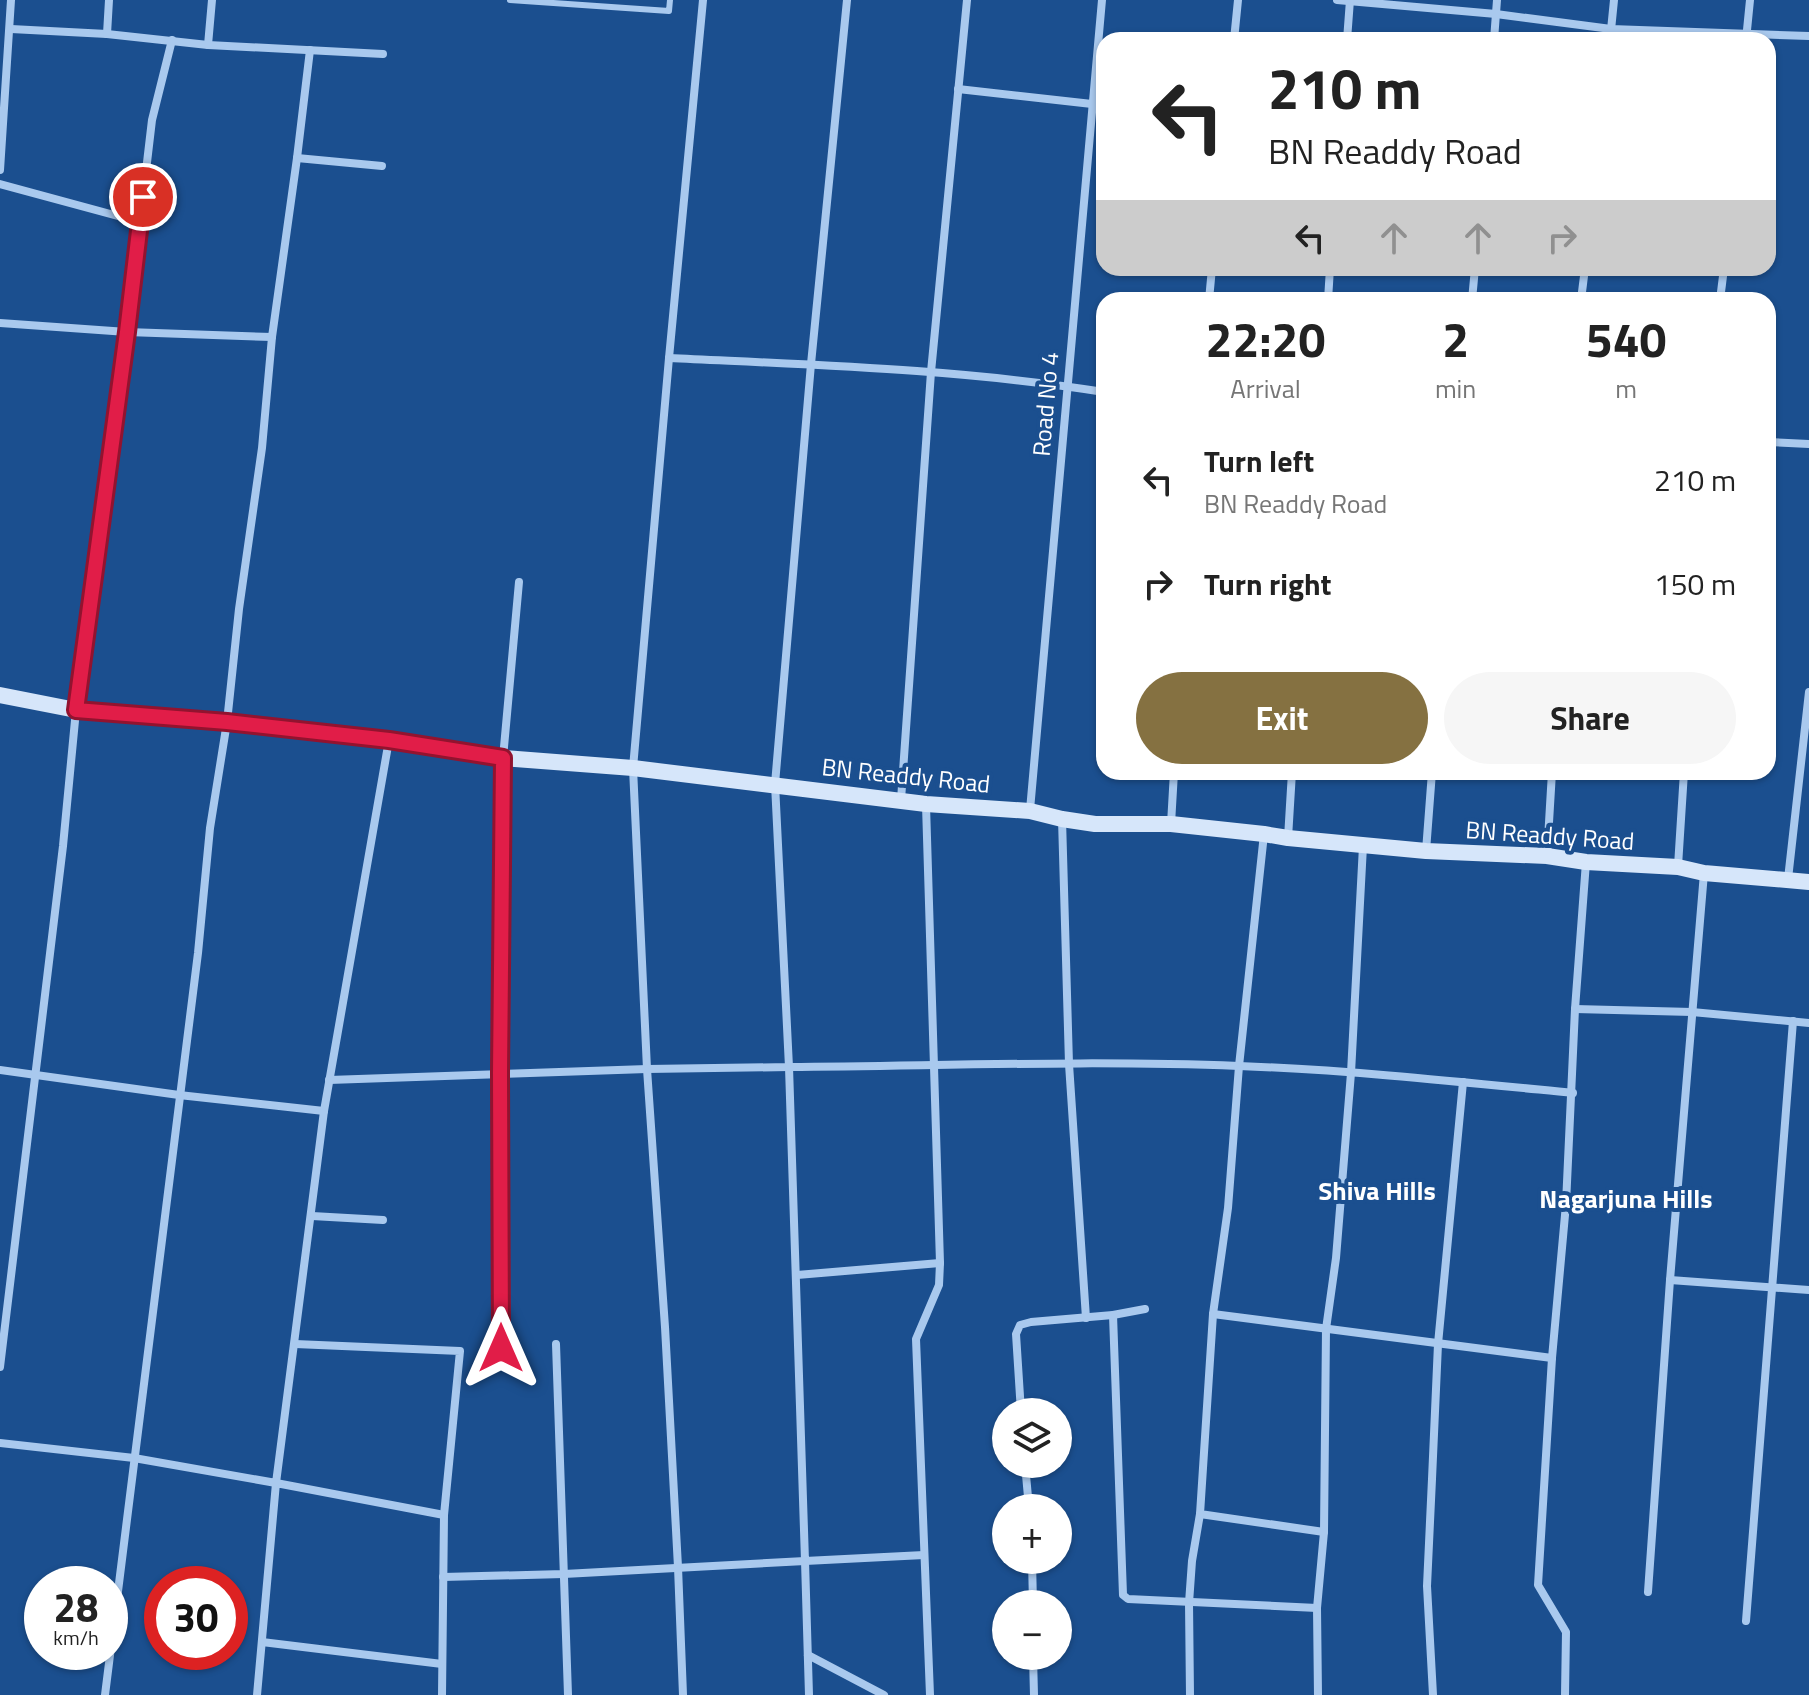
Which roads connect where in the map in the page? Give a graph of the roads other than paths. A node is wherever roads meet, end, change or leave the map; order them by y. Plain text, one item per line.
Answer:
1 (11, 0) edge
2 (109, 0) edge
3 (212, 0) edge
4 (510, 0) edge
5 (670, 0) edge
6 (703, 0) edge
7 (847, 0) edge
8 (967, 0) edge
9 (1102, 0) edge
10 (1238, 0) edge
11 (1337, 0) edge
12 (1497, 0) edge
13 (1614, 0) edge
14 (1750, 0) edge
15 (1350, 1) edge
16 (566, 2) edge
17 (1496, 14) junction
18 (11, 29) junction
19 (1611, 29) junction
20 (1099, 32) edge
21 (1235, 32) edge
22 (1348, 32) edge
23 (1495, 32) edge
24 (1611, 32) edge
25 (1662, 32) edge
26 (1747, 32) edge
27 (107, 34) junction
28 (1809, 36) edge
29 (1776, 37) edge
30 (172, 40) junction
31 (208, 45) junction
32 (310, 50) junction
33 (383, 54) dead end
34 (1096, 62) edge
35 (958, 89) junction
36 (1092, 104) junction
37 (297, 158) junction
38 (382, 166) dead end
39 (0, 170) edge
40 (0, 184) edge
41 (140, 222) junction
42 (0, 323) edge
43 (127, 332) junction
44 (272, 337) junction
45 (669, 358) junction
46 (811, 364) junction
47 (931, 372) junction
48 (1067, 386) junction
49 (1096, 391) edge
50 (1776, 442) edge
51 (1809, 444) edge
52 (519, 582) dead end
53 (1809, 692) edge
54 (0, 695) edge
55 (76, 710) junction
56 (227, 722) junction
57 (389, 740) junction
58 (503, 758) junction
59 (633, 768) junction
60 (1174, 780) edge
61 (1292, 780) edge
62 (1431, 780) edge
63 (1552, 780) edge
64 (1683, 780) edge
65 (775, 784) junction
66 (901, 801) junction
67 (926, 804) junction
68 (1030, 811) junction
69 (1062, 819) junction
70 (1171, 824) junction
71 (1264, 834) junction
72 (1288, 838) junction
73 (1363, 845) junction
74 (1426, 851) junction
75 (1547, 856) junction
76 (1586, 862) junction
77 (1678, 867) junction
78 (1704, 873) junction
79 (1788, 880) junction
80 (1809, 882) edge
81 (1575, 1009) junction
82 (1692, 1012) junction
83 (1793, 1021) junction
84 (1809, 1023) edge
85 (1069, 1064) junction
86 (933, 1066) junction
87 (1239, 1066) junction
88 (789, 1067) junction
89 (647, 1069) junction
90 (0, 1070) edge
91 (500, 1073) junction
92 (1351, 1073) junction
93 (35, 1075) junction
94 (329, 1080) junction
95 (1463, 1082) junction
96 (1573, 1093) junction
97 (179, 1095) junction
98 (324, 1111) junction
99 (312, 1216) junction
100 (383, 1220) dead end
101 (940, 1263) junction
102 (797, 1275) junction
103 (1670, 1280) junction
104 (1771, 1286) junction
105 (1809, 1290) edge
106 (1145, 1309) dead end
107 (1213, 1314) junction
108 (1113, 1315) junction
109 (1086, 1318) junction
110 (1326, 1329) junction
111 (295, 1344) junction
112 (556, 1344) dead end
113 (1438, 1344) junction
114 (501, 1348) dead end
115 (1552, 1358) junction
116 (0, 1367) edge
117 (1020, 1398) edge
118 (0, 1443) edge
119 (134, 1458) junction
120 (276, 1483) junction
121 (1200, 1514) junction
122 (444, 1515) junction
123 (1324, 1532) junction
124 (924, 1555) junction
125 (805, 1561) junction
126 (678, 1567) junction
127 (564, 1574) junction
128 (443, 1577) junction
129 (1648, 1592) dead end
130 (1189, 1603) junction
131 (1317, 1608) junction
132 (1746, 1621) dead end
133 (262, 1642) junction
134 (808, 1655) junction
135 (442, 1664) junction
136 (1033, 1670) edge
137 (105, 1695) edge
138 (257, 1695) edge
139 (442, 1695) edge
140 (568, 1695) edge
141 (683, 1695) edge
142 (809, 1695) edge
143 (884, 1695) edge
144 (930, 1695) edge
145 (1034, 1695) edge
146 (1190, 1695) edge
147 (1318, 1695) edge
148 (1433, 1695) edge
149 (1565, 1695) edge

1 - 18 street
2 - 27 street
3 - 31 street
4 - 16 lane
5 - 16 lane
6 - 45 street
7 - 46 street
8 - 35 street
9 - 20 street, Road No 4
10 - 21 street
11 - 15 street
12 - 17 street
13 - 19 street
14 - 26 street
15 - 17 street
15 - 22 street
17 - 19 street
17 - 23 street
18 - 27 street
18 - 39 street
19 - 24 street
19 - 25 street
27 - 30 street
28 - 29 street
30 - 31 street
30 - 41 street
31 - 32 street
32 - 33 street
32 - 37 street
34 - 36 street, Road No 4
35 - 36 street
35 - 47 street
36 - 48 street, Road No 4
37 - 38 street
37 - 44 street
40 - 41 street
41 - 43 street
42 - 43 street
43 - 44 street
43 - 55 street
44 - 56 street
45 - 46 street
45 - 59 street
46 - 47 street
46 - 65 street
47 - 48 street
47 - 66 street
48 - 49 street
48 - 68 street, Road No 4
50 - 51 street
52 - 58 street
53 - 79 street
54 - 55 street, BN Readdy Road
55 - 56 street, BN Readdy Road
55 - 93 street
56 - 57 street, BN Readdy Road
56 - 97 street
57 - 58 street, BN Readdy Road
57 - 94 street
58 - 59 street, BN Readdy Road
58 - 91 street
59 - 65 street, BN Readdy Road
59 - 89 street
60 - 70 street
61 - 72 street
62 - 74 street
63 - 75 street
64 - 77 street
65 - 66 street, BN Readdy Road
65 - 88 street
66 - 67 street, BN Readdy Road
67 - 68 street, BN Readdy Road
67 - 86 street
68 - 69 street, BN Readdy Road
69 - 70 street, BN Readdy Road
69 - 85 street
70 - 71 street, BN Readdy Road
71 - 72 street, BN Readdy Road
71 - 87 street
72 - 73 street, BN Readdy Road
73 - 74 street, BN Readdy Road
73 - 92 street
74 - 75 street, BN Readdy Road
75 - 76 street, BN Readdy Road
76 - 77 street, BN Readdy Road
76 - 81 street
77 - 78 street, BN Readdy Road
78 - 79 street, BN Readdy Road
78 - 82 street
79 - 80 street, BN Readdy Road
81 - 82 street
81 - 96 street
82 - 83 street
82 - 103 street
83 - 84 street
83 - 104 street
85 - 86 street
85 - 87 street
85 - 109 street
86 - 88 street
86 - 101 street
87 - 92 street
87 - 107 street
88 - 89 street
88 - 102 street
89 - 91 street
89 - 126 street
90 - 93 street
91 - 94 street
91 - 114 street
92 - 95 street
92 - 110 street
93 - 97 street
93 - 116 street
94 - 98 street
95 - 96 street
95 - 113 street
96 - 115 street
97 - 98 street
97 - 119 street
98 - 99 street
99 - 100 street
99 - 111 street
101 - 102 street
101 - 124 street
102 - 125 street
103 - 104 street
103 - 129 street
104 - 105 street
104 - 132 street
106 - 108 street
107 - 110 street
107 - 121 street
108 - 109 street
108 - 130 street
109 - 117 street
110 - 113 street
110 - 123 street
111 - 120 street
111 - 122 street
112 - 127 street
113 - 115 street
113 - 148 street
115 - 149 street
118 - 119 street
119 - 120 street
119 - 137 street
120 - 122 street
120 - 133 street
121 - 123 street
121 - 130 street
122 - 128 street
123 - 131 street
124 - 125 street
124 - 144 street
125 - 126 street
125 - 134 street
126 - 127 street
126 - 141 street
127 - 128 street
127 - 140 street
128 - 135 street
130 - 131 street
130 - 146 street
131 - 147 street
133 - 135 street
133 - 138 street
134 - 142 street
134 - 143 street
135 - 139 street
136 - 145 street

